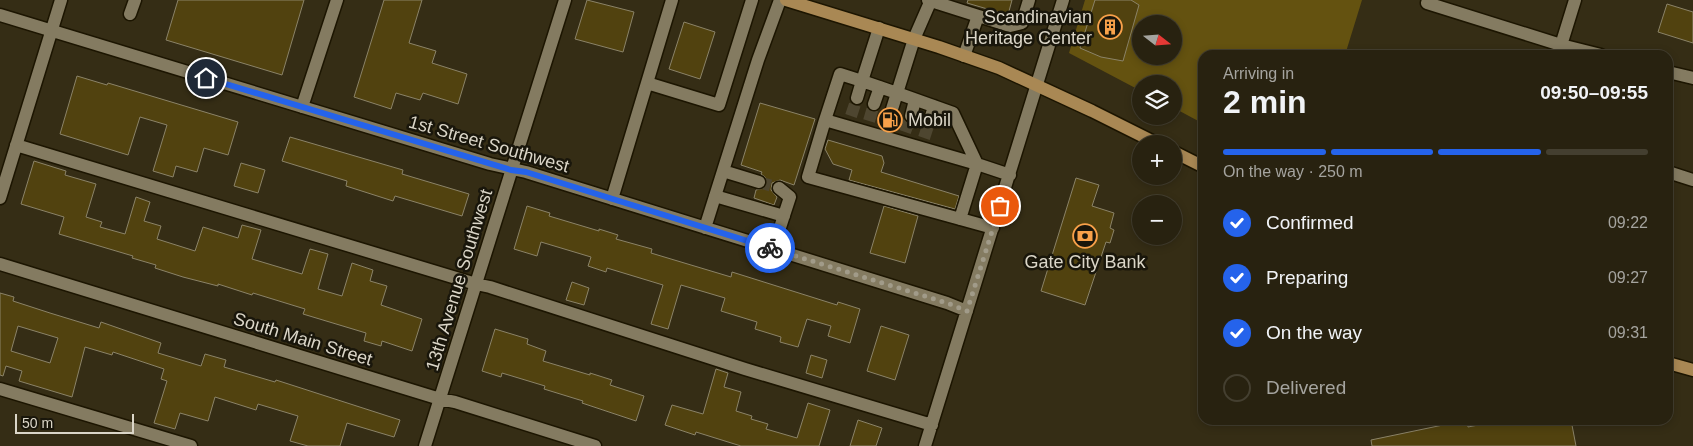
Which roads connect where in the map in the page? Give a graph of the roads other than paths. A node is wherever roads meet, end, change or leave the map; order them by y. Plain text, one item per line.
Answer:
1 (61, 0) edge
2 (134, 0) edge
3 (337, 0) edge
4 (566, 0) edge
5 (672, 0) edge
6 (752, 0) edge
7 (780, 0) edge
8 (786, 0) edge
9 (930, 0) edge
10 (1029, 0) edge
11 (1063, 0) edge
12 (1575, 0) edge
13 (1427, 3) dead end
14 (130, 14) dead end
15 (0, 15) edge
16 (978, 16) junction
17 (879, 28) junction
18 (51, 30) junction
19 (914, 39) junction
20 (1560, 50) edge
21 (964, 56) junction
22 (1673, 73) edge
23 (1693, 78) edge
24 (862, 81) junction
25 (647, 83) junction
26 (1037, 86) junction
27 (880, 87) junction
28 (897, 93) junction
29 (857, 98) tunnel mouth
30 (916, 100) junction
31 (874, 104) tunnel mouth
32 (934, 106) junction
33 (302, 107) junction
34 (892, 109) tunnel mouth
35 (910, 116) tunnel mouth
36 (825, 120) junction
37 (930, 120) tunnel mouth
38 (1140, 135) edge
39 (16, 145) junction
40 (1182, 156) edge
41 (977, 164) junction
42 (1198, 164) edge
43 (511, 170) junction
44 (723, 171) junction
45 (1673, 174) edge
46 (1010, 175) junction
47 (1693, 180) edge
48 (759, 182) tunnel mouth
49 (779, 188) dead end
50 (715, 196) junction
51 (0, 198) edge
52 (612, 199) junction
53 (784, 216) junction
54 (960, 219) junction
55 (705, 228) junction
56 (993, 228) junction
57 (773, 249) junction
58 (0, 264) edge
59 (476, 284) junction
60 (967, 311) junction
61 (1673, 364) edge
62 (1693, 370) edge
63 (0, 389) edge
64 (440, 399) junction
65 (932, 425) junction
66 (191, 446) edge
67 (425, 446) edge
68 (595, 446) edge
69 (925, 446) edge

1 - 18 street
2 - 14 street
3 - 33 street
4 - 43 street, 13th Avenue Southwest
5 - 25 street
6 - 25 street
7 - 44 street
8 - 17 main road
9 - 16 street
9 - 19 street
10 - 16 street
11 - 26 street
12 - 20 street
13 - 20 street
15 - 18 street, 1st Street Southwest
16 - 21 street
17 - 19 main road
17 - 24 street
18 - 33 street, 1st Street Southwest
18 - 39 street
19 - 21 main road
19 - 28 street
21 - 26 main road
22 - 23 street
24 - 27 street
24 - 29 street
24 - 36 street
25 - 52 street
26 - 38 main road
26 - 46 street
27 - 28 street
27 - 31 street
28 - 30 street
28 - 34 street
30 - 32 street
30 - 35 street
32 - 37 street
32 - 41 street
33 - 43 street, 1st Street Southwest
36 - 41 street
36 - 54 street
39 - 51 street
39 - 59 street
40 - 42 main road
41 - 46 street
41 - 54 street
43 - 52 street, 1st Street Southwest
43 - 59 street, 13th Avenue Southwest
44 - 48 street
44 - 50 street
45 - 47 street
46 - 56 street
49 - 53 street
50 - 53 street
50 - 55 street
52 - 55 street, 1st Street Southwest
53 - 57 street
54 - 56 street
55 - 57 street, 1st Street Southwest
56 - 60 street
57 - 60 street, 1st Street Southwest
58 - 64 street, South Main Street
59 - 64 street, 13th Avenue Southwest
59 - 65 street
60 - 65 street
61 - 62 main road
63 - 66 street
64 - 67 street, 13th Avenue Southwest
64 - 68 street, South Main Street
65 - 69 street

